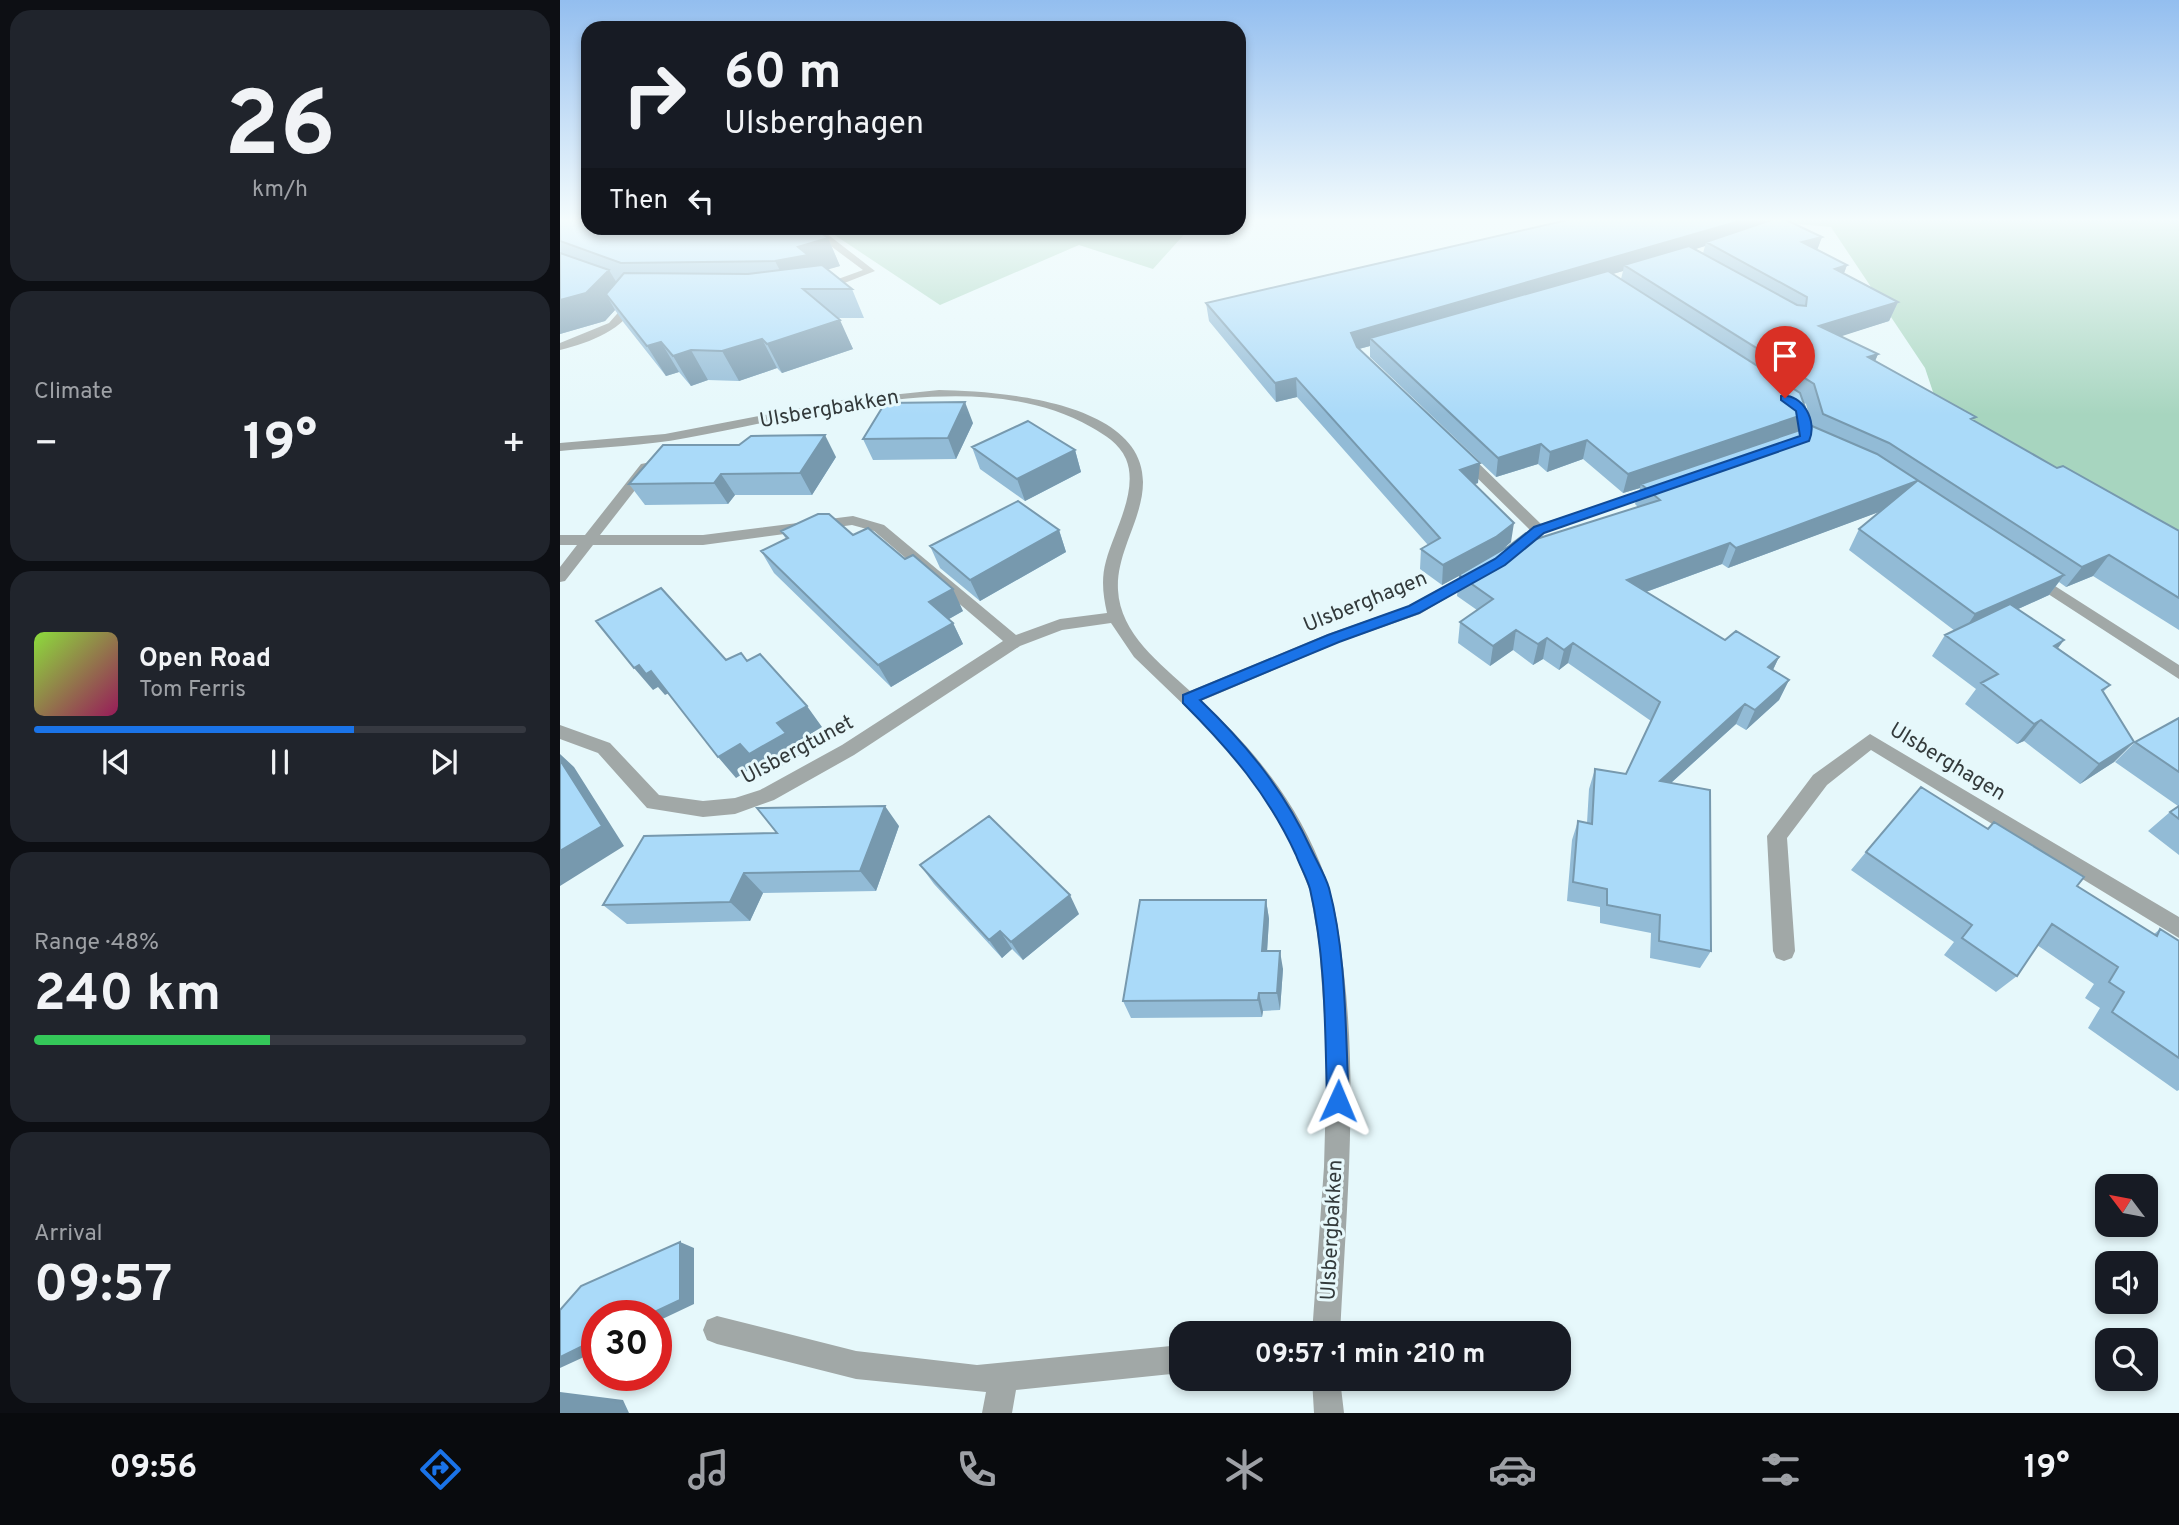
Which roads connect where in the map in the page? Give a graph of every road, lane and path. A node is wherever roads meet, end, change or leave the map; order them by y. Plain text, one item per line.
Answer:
1 (834, 284) edge
2 (808, 291) edge
3 (650, 295) edge
4 (560, 347) edge
5 (1782, 396) edge
6 (669, 438) junction
7 (1806, 442) edge
8 (1451, 444) edge
9 (560, 447) edge
10 (1669, 486) edge
11 (1539, 530) junction
12 (591, 539) junction
13 (560, 540) edge
14 (2022, 569) edge
15 (560, 577) edge
16 (1116, 617) junction
17 (1014, 642) junction
18 (2179, 673) edge
19 (1188, 699) junction
20 (560, 733) edge
21 (2179, 928) edge
22 (1784, 951) dead end
23 (1327, 1321) edge
24 (717, 1330) dead end
25 (1169, 1360) edge
26 (1004, 1376) junction
27 (1327, 1391) edge
28 (997, 1413) edge
29 (1329, 1413) edge

1 - 2 street
3 - 4 street
5 - 7 street
6 - 9 street, Ulsbergbakken
6 - 12 street
6 - 16 street, Ulsbergbakken
8 - 11 street
10 - 11 street, Ulsberghagen
11 - 19 street, Ulsberghagen
12 - 13 street
12 - 15 street
12 - 17 street
14 - 18 street
16 - 17 street, Ulsbergtunet
16 - 19 street, Ulsbergbakken
17 - 20 street, Ulsbergtunet
19 - 23 street, Ulsbergbakken
21 - 22 street, Ulsberghagen
24 - 26 street
25 - 26 street
26 - 28 street
27 - 29 street

